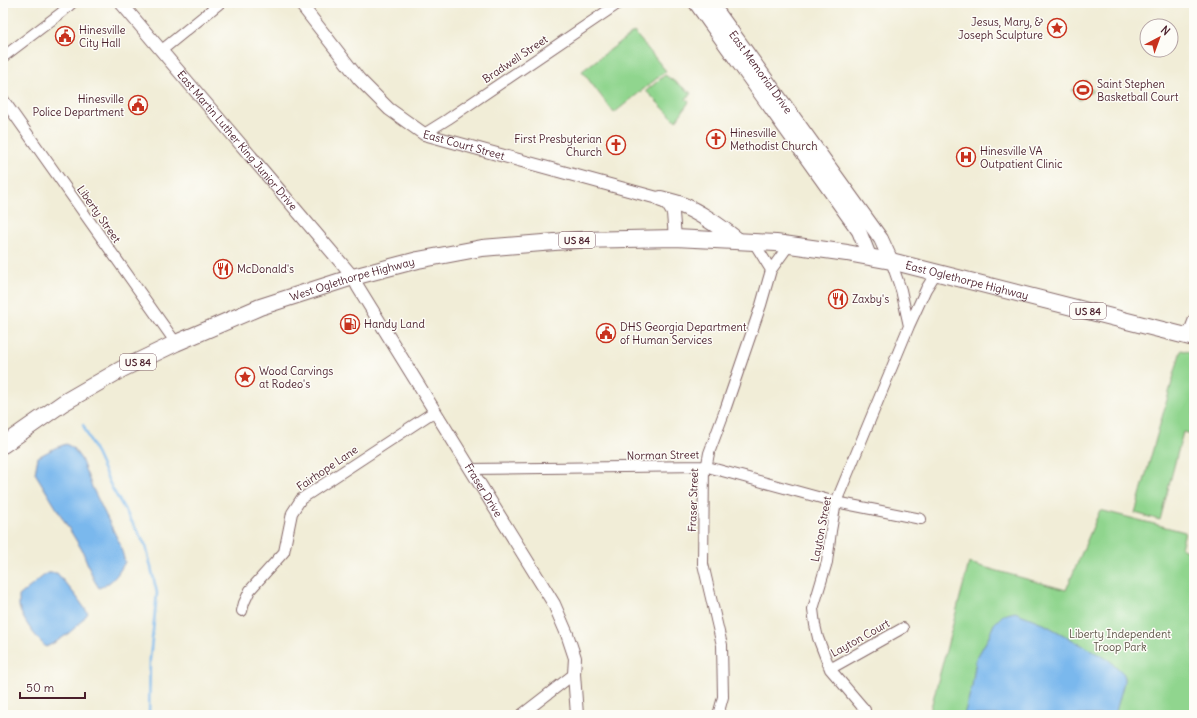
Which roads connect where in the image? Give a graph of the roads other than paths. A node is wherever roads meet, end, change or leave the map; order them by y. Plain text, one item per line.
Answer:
1 (72, 3) edge
2 (121, 3) edge
3 (220, 3) edge
4 (300, 3) edge
5 (619, 3) edge
6 (696, 3) edge
7 (711, 3) edge
8 (162, 50) junction
9 (3, 57) edge
10 (3, 99) edge
11 (424, 134) junction
12 (661, 199) junction
13 (675, 238) junction
14 (737, 240) junction
15 (753, 241) junction
16 (789, 245) junction
17 (869, 256) junction
18 (891, 261) junction
19 (771, 270) junction
20 (936, 273) junction
21 (353, 277) junction
22 (1194, 319) edge
23 (909, 326) junction
24 (1191, 337) edge
25 (176, 344) junction
26 (435, 411) junction
27 (3, 445) edge
28 (704, 466) junction
29 (470, 469) junction
30 (836, 502) junction
31 (921, 520) dead end
32 (242, 611) dead end
33 (903, 628) dead end
34 (830, 669) junction
35 (574, 674) junction
36 (865, 710) dead end
37 (521, 715) edge
38 (577, 715) edge
39 (718, 715) edge

1 - 9 street
2 - 8 street, East Martin Luther King Junior Drive
3 - 8 street
4 - 11 street, East Court Street
5 - 11 street, Bradwell Street
6 - 17 main road, East Memorial Drive
7 - 18 main road, East Memorial Drive
8 - 21 street, East Martin Luther King Junior Drive
10 - 25 street, Liberty Street
11 - 12 street, East Court Street
12 - 13 street
12 - 14 highway
13 - 14 highway, West Oglethorpe Highway / US 84
13 - 21 highway, West Oglethorpe Highway / US 84
14 - 15 highway, East Oglethorpe Highway / US 84
15 - 16 highway, East Oglethorpe Highway / US 84
15 - 19 street
16 - 17 highway, East Oglethorpe Highway / US 84
16 - 19 street, Fraser Street
17 - 18 highway, East Oglethorpe Highway / US 84
18 - 20 highway, East Oglethorpe Highway / US 84
18 - 23 street
19 - 28 street, Fraser Street
20 - 23 street, Layton Street
20 - 24 highway, East Oglethorpe Highway / US 84
21 - 25 highway, West Oglethorpe Highway / US 84
21 - 26 street, Fraser Drive
22 - 24 street
23 - 30 street, Layton Street
25 - 27 highway, West Oglethorpe Highway / US 84
26 - 29 street, Fraser Drive
26 - 32 street, Fairhope Lane
28 - 29 street, Norman Street
28 - 30 street, Norman Street
28 - 39 street, Fraser Street
29 - 35 street, Fraser Drive
30 - 31 street, Norman Street
30 - 34 street, Layton Street
33 - 34 street, Layton Court
34 - 36 street, Layton Street
35 - 37 street
35 - 38 street, Fraser Drive

